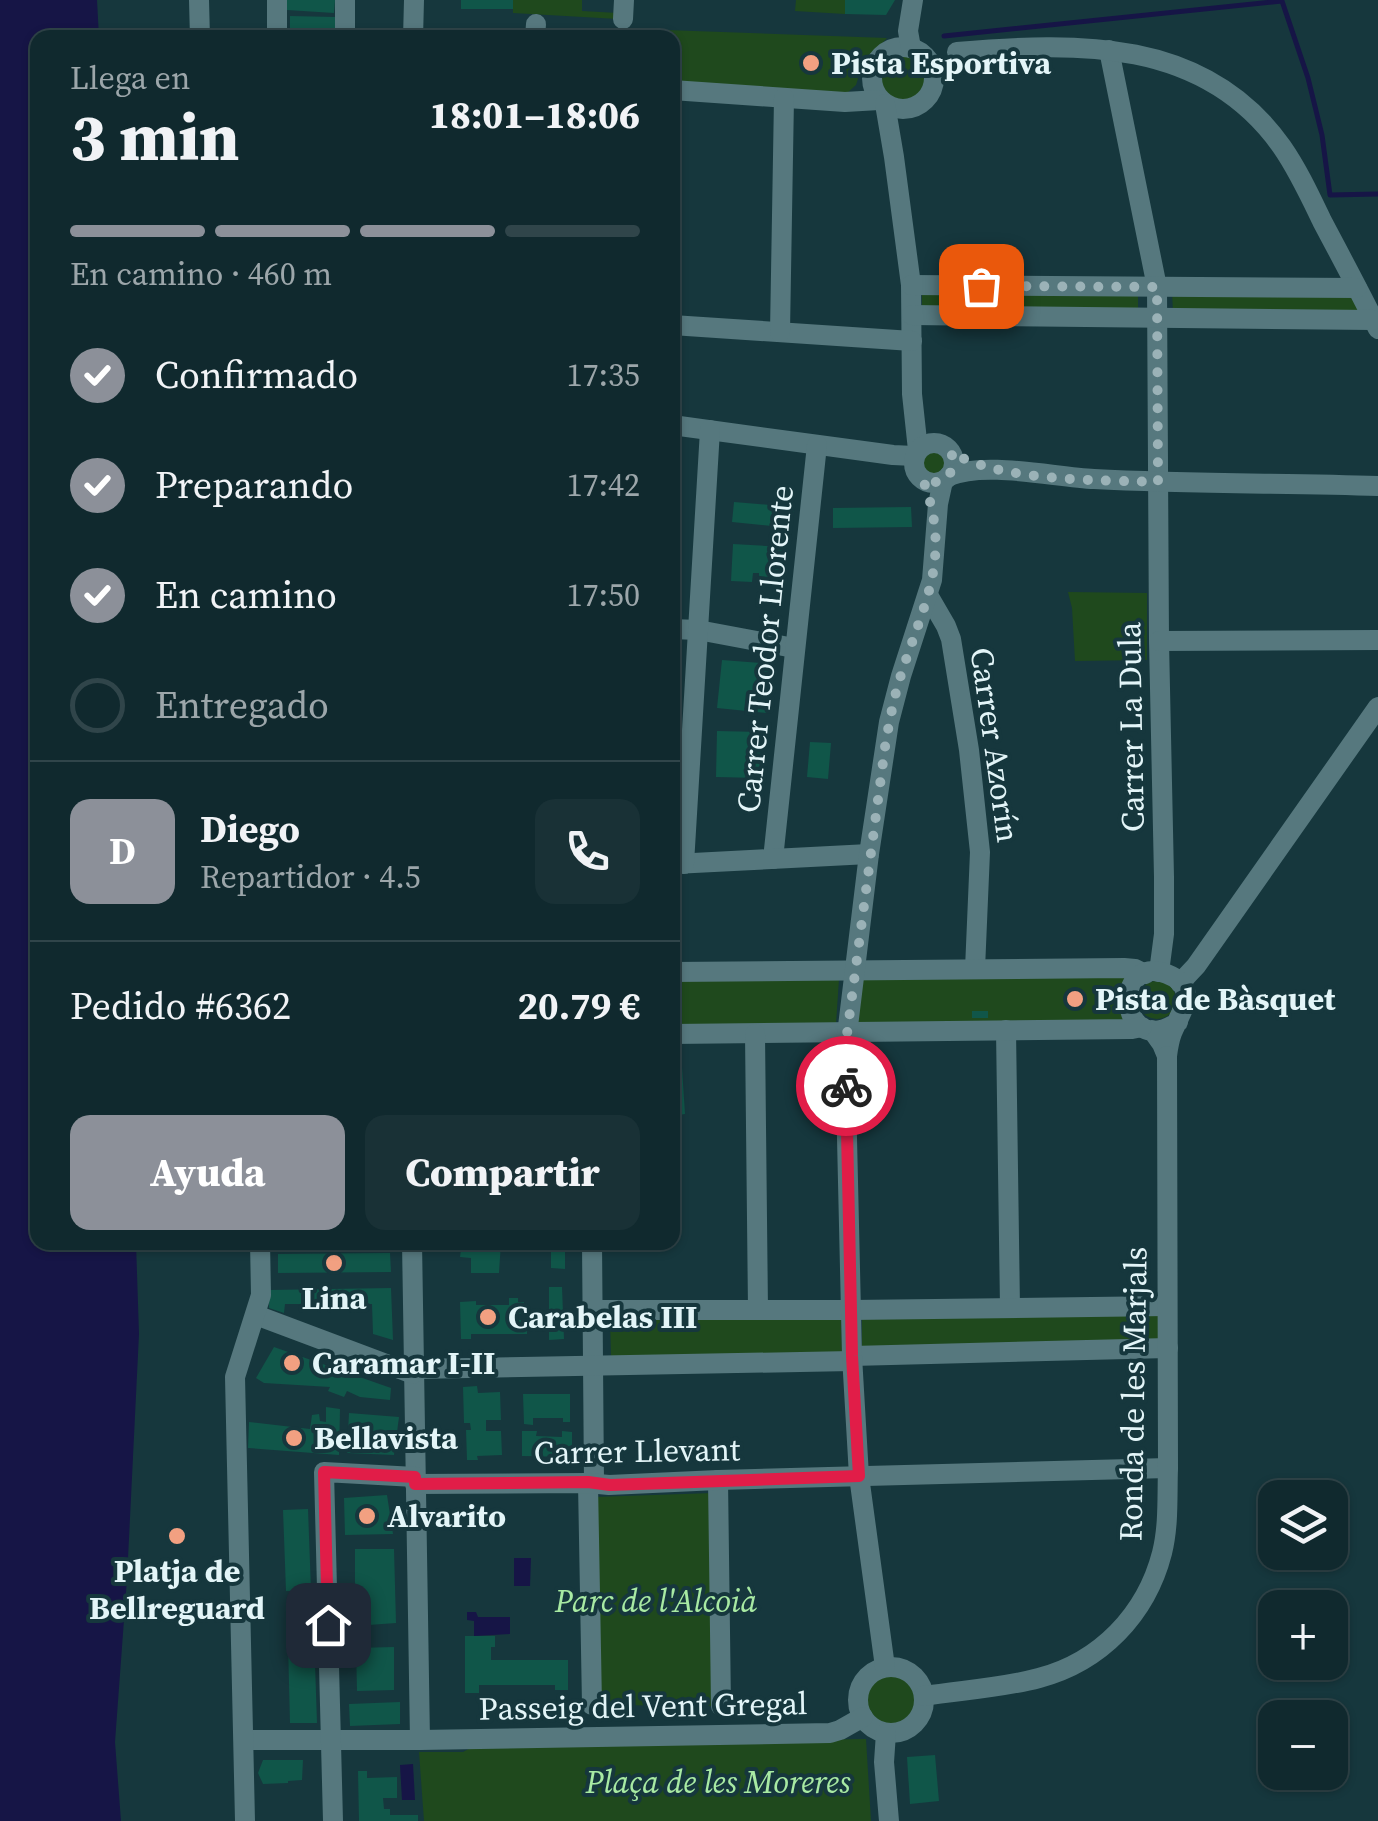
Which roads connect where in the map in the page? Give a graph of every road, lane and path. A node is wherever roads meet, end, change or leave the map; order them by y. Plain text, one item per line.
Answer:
1 (200, 2) edge
2 (911, 10) edge
3 (200, 30) edge
4 (907, 50) junction
5 (1109, 50) junction
6 (957, 52) junction
7 (935, 78) junction
8 (680, 91) edge
9 (784, 98) junction
10 (885, 98) junction
11 (911, 285) junction
12 (1157, 287) junction
13 (1357, 288) junction
14 (912, 315) junction
15 (1157, 317) junction
16 (1376, 324) edge
17 (680, 326) edge
18 (780, 332) junction
19 (912, 341) junction
20 (680, 426) edge
21 (710, 430) junction
22 (817, 444) junction
23 (931, 463) junction
24 (1158, 482) junction
25 (1378, 486) edge
26 (928, 595) junction
27 (680, 629) edge
28 (698, 630) junction
29 (1378, 640) edge
30 (1159, 641) junction
31 (794, 648) junction
32 (1378, 708) edge
33 (680, 841) edge
34 (869, 854) junction
35 (773, 859) junction
36 (680, 864) edge
37 (854, 969) junction
38 (976, 970) junction
39 (680, 972) edge
40 (1152, 973) junction
41 (1180, 983) junction
42 (1178, 1022) junction
43 (1147, 1028) junction
44 (1006, 1030) junction
45 (680, 1034) edge
46 (755, 1034) junction
47 (847, 1034) junction
48 (1167, 1056) junction
49 (260, 1250) edge
50 (412, 1250) edge
51 (592, 1250) edge
52 (1167, 1306) junction
53 (1010, 1308) junction
54 (592, 1310) junction
55 (758, 1310) junction
56 (850, 1310) junction
57 (256, 1315) junction
58 (1168, 1348) junction
59 (852, 1359) junction
60 (593, 1366) junction
61 (413, 1372) junction
62 (1168, 1468) junction
63 (859, 1476) junction
64 (415, 1480) junction
65 (718, 1480) junction
66 (591, 1483) junction
67 (885, 1667) junction
68 (924, 1696) junction
69 (592, 1706) dead end
70 (721, 1706) dead end
71 (863, 1718) junction
72 (886, 1733) junction
73 (244, 1740) junction
74 (331, 1740) junction
75 (420, 1740) junction
76 (245, 1821) edge
77 (334, 1821) edge
78 (889, 1821) edge

1 - 3 street
2 - 4 street
4 - 6 street
4 - 7 street
4 - 10 street
5 - 6 street
5 - 12 street, Carrer La Dula
5 - 13 street
6 - 7 street
7 - 10 street
8 - 9 street
9 - 10 street
9 - 18 street
10 - 11 street
11 - 12 street
11 - 14 street
12 - 13 street
12 - 15 street, Carrer La Dula
13 - 16 street
14 - 15 street
14 - 19 street
15 - 16 street
15 - 24 street, Carrer La Dula
17 - 18 street
18 - 19 street
19 - 23 street
20 - 21 street
21 - 22 street
21 - 28 street
22 - 23 street
22 - 31 street, Carrer Teodor Llorente
23 - 24 street
23 - 26 street
24 - 25 street
24 - 30 street, Carrer La Dula
26 - 34 street
26 - 38 street, Carrer Azorín
27 - 28 street
28 - 31 street
28 - 33 street
29 - 30 street
30 - 40 street, Carrer La Dula
31 - 35 street, Carrer Teodor Llorente
32 - 41 street
34 - 35 street
34 - 37 street
35 - 36 street
37 - 38 street
37 - 39 street
37 - 47 street
38 - 40 street
40 - 41 street
40 - 43 street
41 - 42 street
42 - 43 street
42 - 48 street
43 - 44 street
43 - 48 street
44 - 47 street
44 - 53 street
45 - 46 street
46 - 47 street
46 - 55 street
47 - 56 street
48 - 52 street, Ronda de les Marjals
49 - 57 street
50 - 61 street
51 - 54 street
52 - 53 street
52 - 58 street, Ronda de les Marjals
53 - 56 street
54 - 55 street
54 - 60 street
55 - 56 street
56 - 59 street
57 - 61 street
57 - 73 street
58 - 59 street
58 - 62 street, Ronda de les Marjals
59 - 60 street
59 - 63 street
60 - 61 street
60 - 66 street
61 - 64 street
62 - 63 street, Carrer Llevant
62 - 68 street, Ronda de les Marjals
63 - 65 street, Carrer Llevant
63 - 67 street
64 - 66 street, Carrer Llevant
64 - 74 street, Carrer Llevant
64 - 75 street
65 - 66 street, Carrer Llevant
65 - 70 street
66 - 69 street
67 - 68 street
67 - 71 street
68 - 72 street
71 - 72 street
71 - 75 street, Passeig del Vent Gregal
72 - 78 street
73 - 74 street, Passeig del Vent Gregal
73 - 76 street
74 - 75 street, Passeig del Vent Gregal
74 - 77 street

